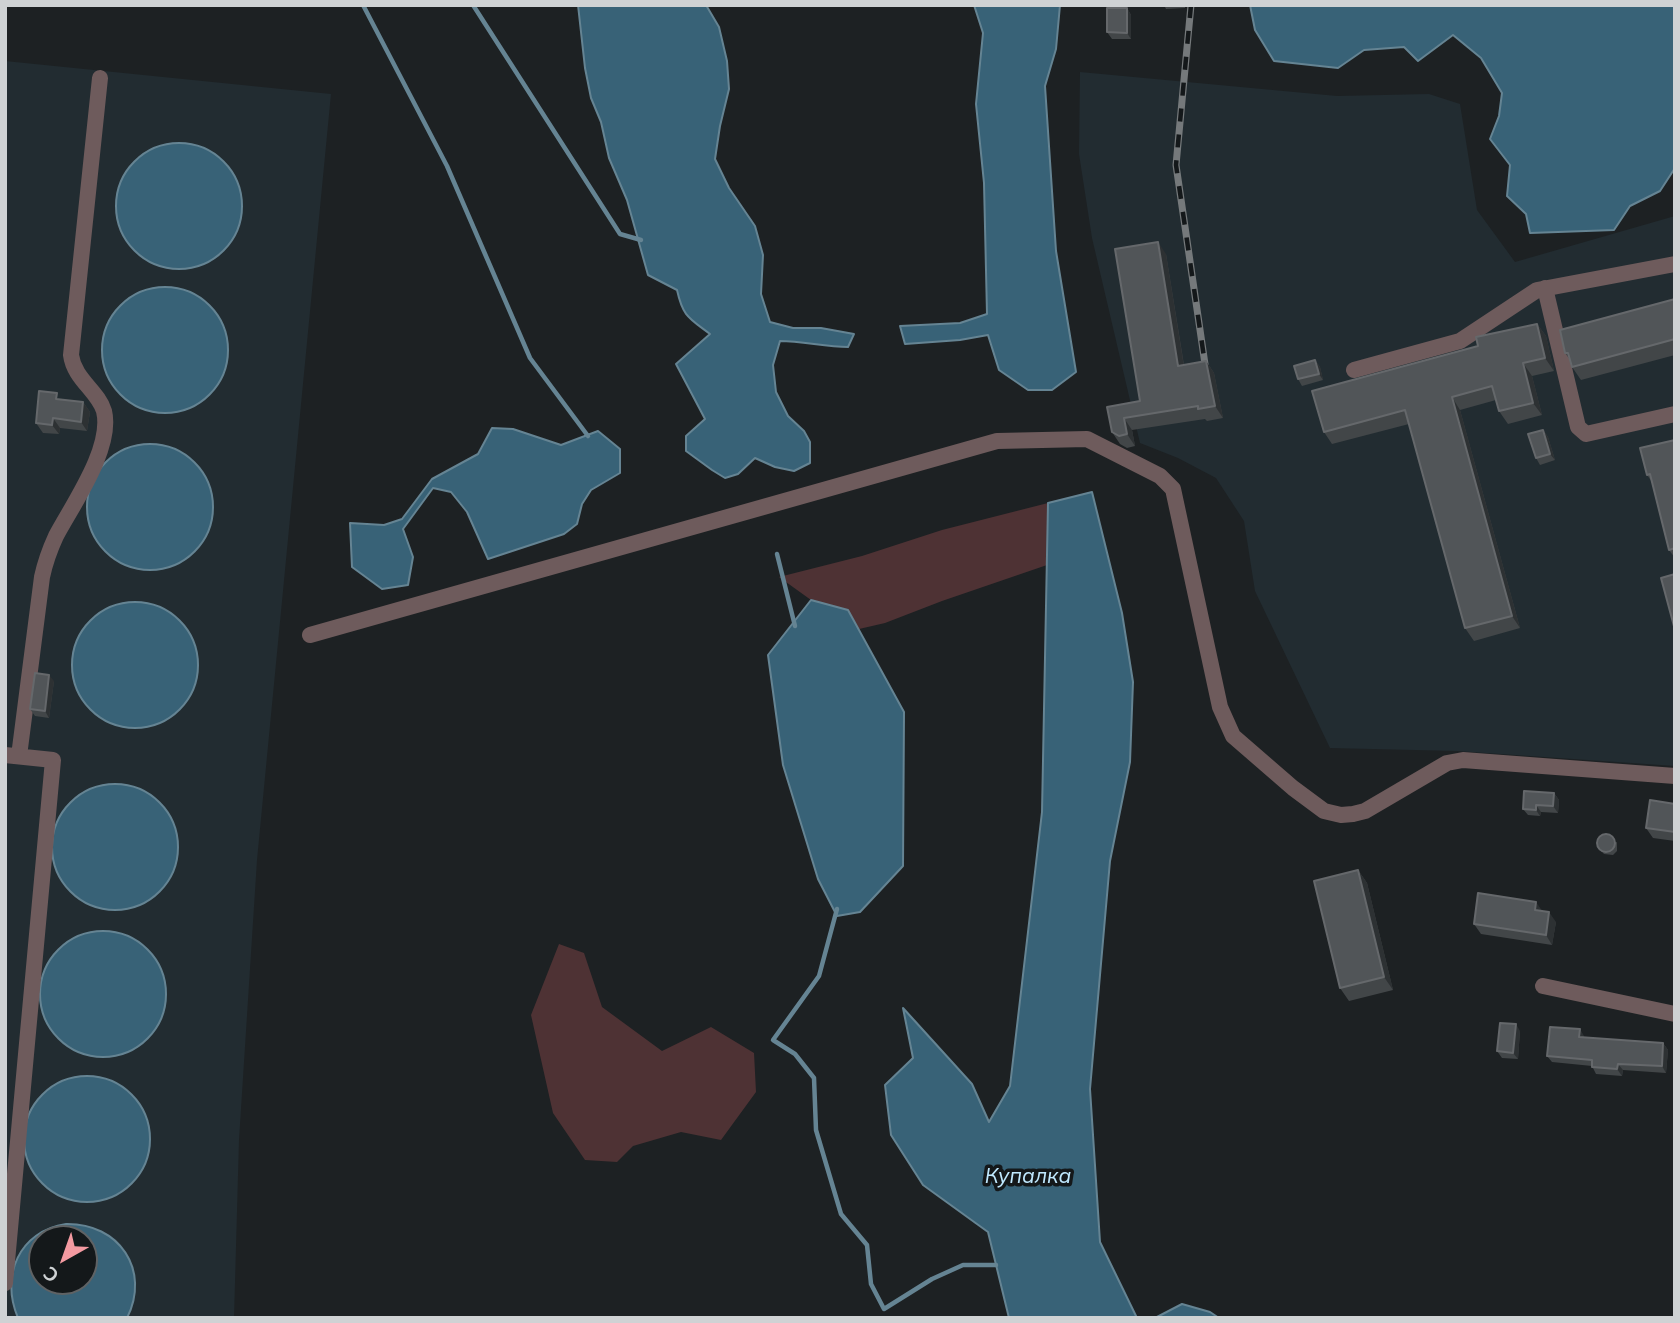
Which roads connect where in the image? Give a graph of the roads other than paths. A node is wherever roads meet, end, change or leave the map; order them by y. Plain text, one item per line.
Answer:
1 (100, 78) dead end
2 (1675, 264) edge
3 (1545, 288) junction
4 (1353, 370) dead end
5 (1675, 414) edge
6 (310, 635) dead end
7 (12, 756) edge
8 (1675, 776) edge
9 (1543, 986) dead end
10 (1675, 1014) edge
11 (5, 1283) edge

1 - 7 street
2 - 3 street
3 - 4 street
3 - 5 street
6 - 8 street
7 - 11 street
9 - 10 street

